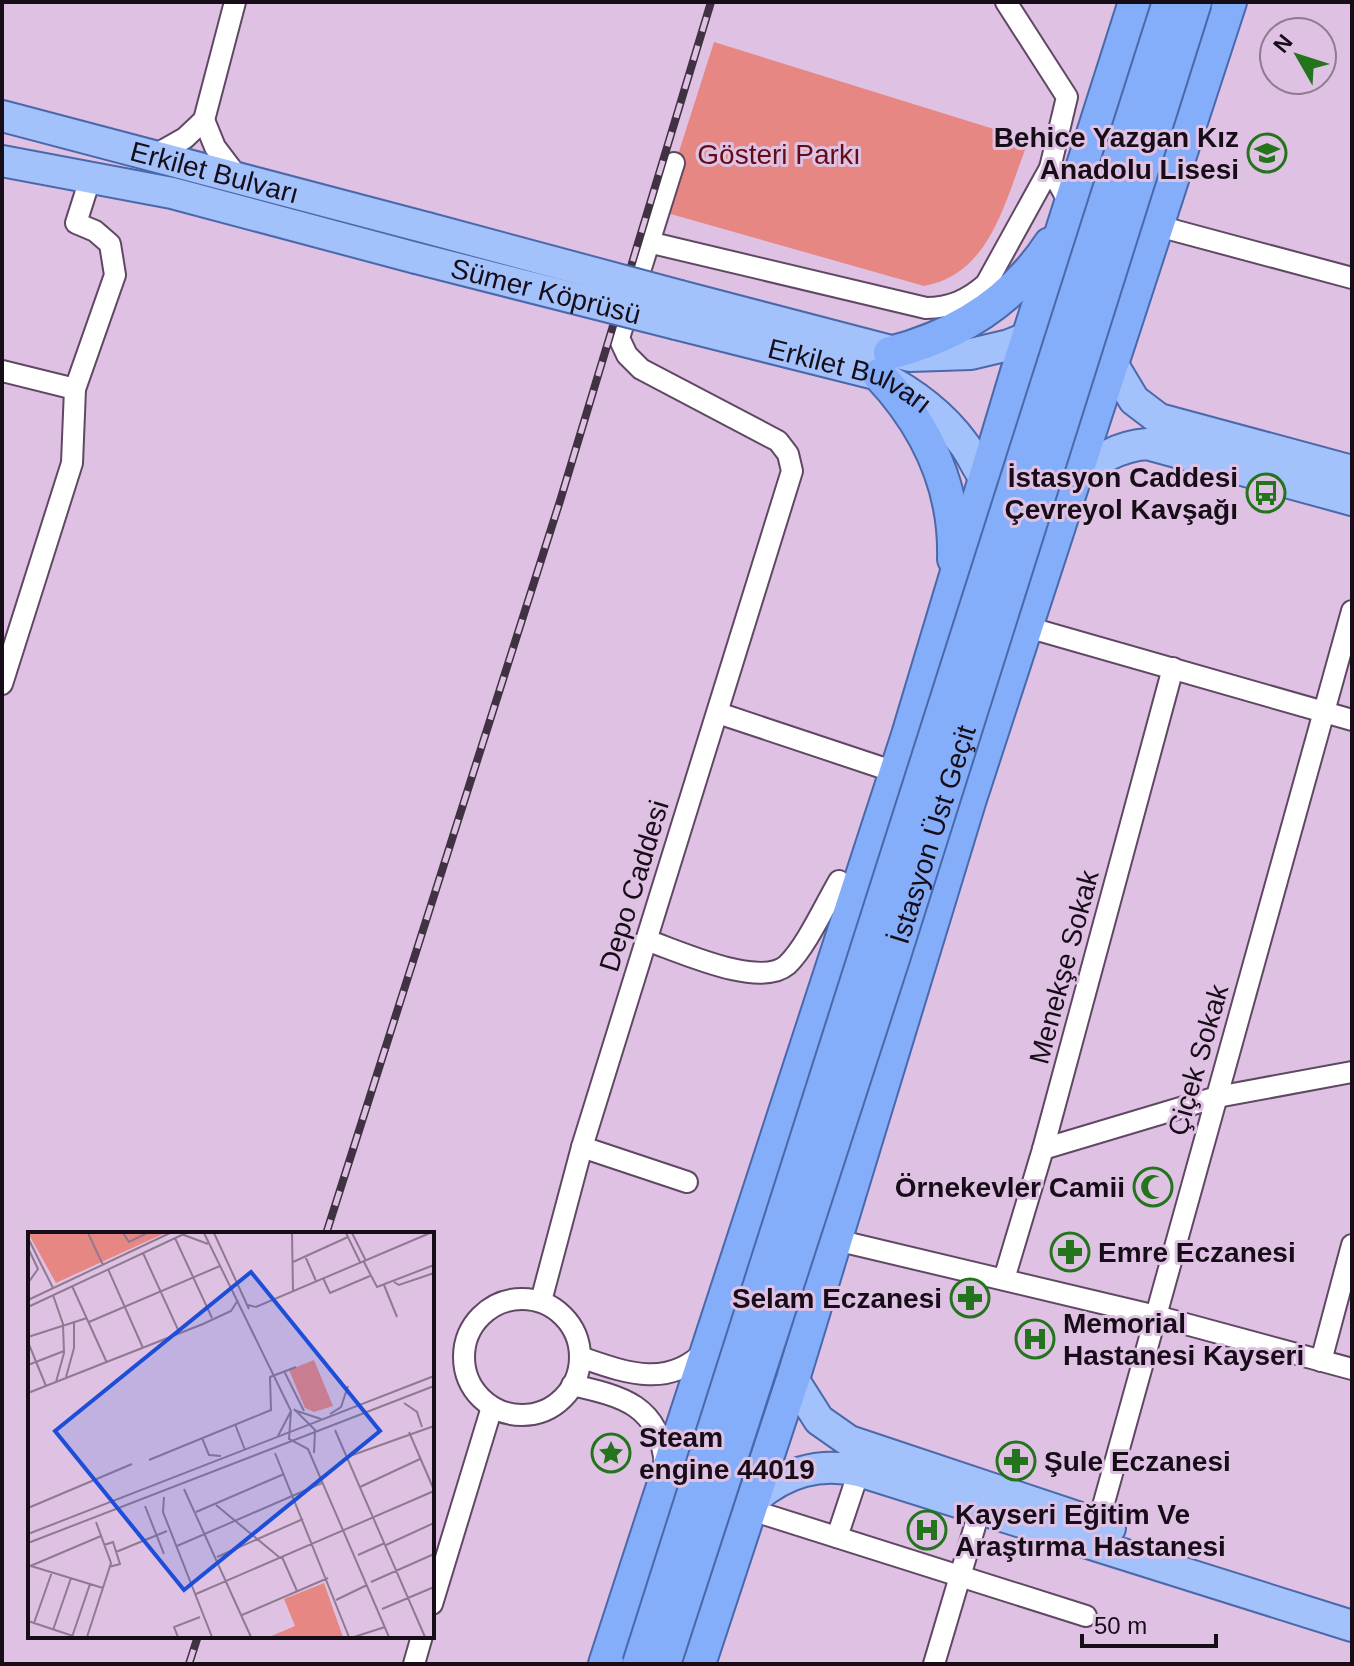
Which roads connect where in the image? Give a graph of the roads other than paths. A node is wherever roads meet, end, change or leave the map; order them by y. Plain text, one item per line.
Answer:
1 (235, 2) edge
2 (1006, 2) edge
3 (1135, 2) edge
4 (1169, 2) edge
5 (1195, 2) edge
6 (1230, 2) edge
7 (2, 116) edge
8 (204, 120) junction
9 (155, 155) junction
10 (2, 161) edge
11 (674, 163) dead end
12 (1050, 168) junction
13 (237, 176) junction
14 (90, 179) junction
15 (1071, 206) junction
16 (1158, 226) junction
17 (427, 228) joint
18 (648, 242) junction
19 (416, 258) joint
20 (1351, 273) edge
21 (678, 310) junction
22 (1027, 338) junction
23 (885, 364) junction
24 (1113, 365) junction
25 (2, 371) edge
26 (75, 389) junction
27 (1352, 471) edge
28 (1077, 475) junction
29 (986, 481) junction
30 (1352, 500) edge
31 (948, 605) junction
32 (1352, 611) edge
33 (12, 620) edge
34 (1027, 627) junction
35 (1173, 668) junction
36 (2, 684) edge
37 (718, 713) junction
38 (1324, 713) junction
39 (1352, 720) edge
40 (895, 772) junction
41 (839, 881) dead end
42 (646, 940) junction
43 (1352, 1072) edge
44 (1217, 1097) junction
45 (582, 1147) junction
46 (1043, 1149) junction
47 (687, 1182) dead end
48 (836, 1240) junction
49 (1352, 1245) edge
50 (734, 1269) junction
51 (1004, 1279) junction
52 (822, 1285) junction
53 (541, 1301) junction
54 (1156, 1316) junction
55 (709, 1348) junction
56 (580, 1357) junction
57 (1321, 1361) junction
58 (1352, 1369) edge
59 (793, 1379) junction
60 (572, 1385) junction
61 (492, 1407) junction
62 (859, 1471) junction
63 (665, 1480) junction
64 (753, 1504) junction
65 (980, 1509) junction
66 (1098, 1524) junction
67 (837, 1537) junction
68 (638, 1563) junction
69 (960, 1576) junction
70 (723, 1596) junction
71 (434, 1597) edge
72 (1352, 1605) edge
73 (1086, 1616) dead end
74 (1352, 1626) edge
75 (421, 1638) edge
76 (414, 1664) edge
77 (605, 1664) edge
78 (639, 1664) edge
79 (664, 1664) edge
80 (699, 1664) edge
81 (934, 1664) edge

1 - 8 street
2 - 12 street
3 - 15 highway
4 - 78 highway, İstasyon Üst Geçit, bridge
5 - 79 highway, İstasyon Üst Geçit, bridge
6 - 16 highway
7 - 9 main road, Erkilet Bulvarı
8 - 9 street
8 - 13 street
9 - 13 main road, Erkilet Bulvarı
10 - 14 main road, Erkilet Bulvarı
11 - 18 street
12 - 15 street
12 - 18 street
13 - 17 main road, Erkilet Bulvarı
14 - 19 main road, Erkilet Bulvarı
14 - 26 street
15 - 22 highway
15 - 23 highway
16 - 20 street
16 - 24 highway
17 - 21 main road, Sümer Köprüsü, bridge
18 - 37 street, Depo Caddesi
19 - 21 main road, Sümer Köprüsü, bridge
21 - 23 main road, Erkilet Bulvarı
22 - 23 main road, Erkilet Bulvarı
22 - 24 main road, Erkilet Bulvarı
22 - 29 highway
23 - 29 main road, Erkilet Bulvarı
23 - 31 highway
24 - 27 main road, Erkilet Bulvarı
24 - 28 highway
25 - 26 street
26 - 33 street
28 - 29 main road
28 - 30 main road
28 - 34 highway
29 - 31 highway
31 - 40 highway
32 - 38 street, Çiçek Sokak
33 - 36 street
34 - 35 street
34 - 48 highway
35 - 38 street
35 - 46 street, Menekşe Sokak
37 - 40 street
37 - 42 street, Depo Caddesi
38 - 39 street
38 - 44 street, Çiçek Sokak
40 - 50 highway
41 - 42 street
42 - 45 street, Depo Caddesi
43 - 44 street
44 - 46 street
44 - 54 street, Çiçek Sokak
45 - 47 street
45 - 53 street, Depo Caddesi
46 - 51 street, Menekşe Sokak
48 - 51 street
48 - 52 highway
49 - 57 street
50 - 52 highway
50 - 55 highway
51 - 54 street
52 - 59 highway
53 - 56 street
53 - 61 street
54 - 57 street
54 - 66 street, Çiçek Sokak
55 - 56 street
55 - 59 highway
55 - 63 highway
56 - 60 street
57 - 58 street
59 - 64 highway
59 - 66 main road
60 - 61 street
60 - 63 street
61 - 71 street
62 - 64 main road
62 - 65 main road
62 - 67 street
63 - 64 highway
63 - 68 highway
64 - 67 street
64 - 70 highway
65 - 69 street
65 - 74 main road
66 - 72 main road
67 - 69 street
68 - 70 highway
68 - 77 highway
69 - 73 street
69 - 81 street
70 - 80 highway
75 - 76 street

